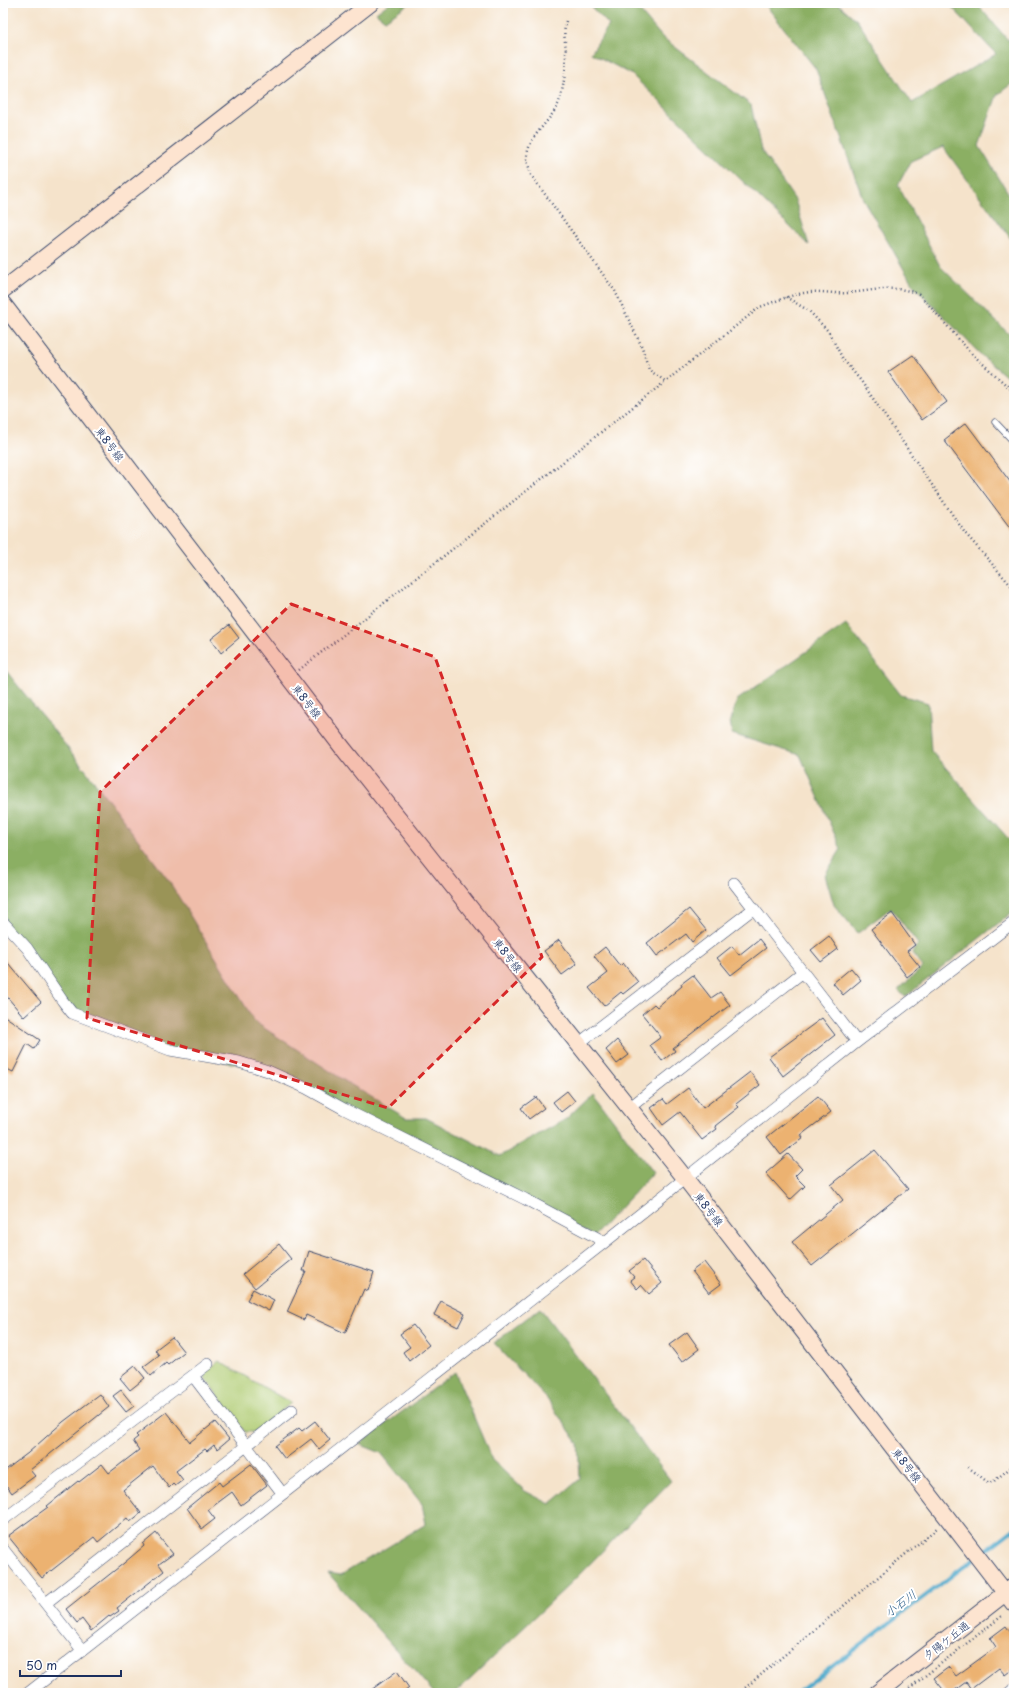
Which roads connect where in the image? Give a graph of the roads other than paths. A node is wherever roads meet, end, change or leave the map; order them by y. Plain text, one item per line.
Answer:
1 (371, 3) edge
2 (3, 290) edge
3 (3, 304) edge
4 (995, 422) dead end
5 (1014, 442) edge
6 (734, 883) dead end
7 (753, 909) junction
8 (3, 922) edge
9 (1014, 922) edge
10 (803, 972) junction
11 (857, 1042) junction
12 (578, 1044) junction
13 (630, 1108) junction
14 (685, 1178) junction
15 (605, 1242) junction
16 (208, 1364) dead end
17 (193, 1376) junction
18 (292, 1410) dead end
19 (246, 1445) junction
20 (283, 1494) junction
21 (3, 1520) edge
22 (3, 1549) edge
23 (1011, 1595) edge
24 (46, 1603) junction
25 (82, 1650) junction
26 (1014, 1689) edge
27 (28, 1693) edge
28 (877, 1693) edge
29 (1009, 1693) edge

1 - 2 street
3 - 12 street, 東8号線
4 - 5 lane
6 - 7 street
7 - 10 street
7 - 12 street
8 - 15 street
9 - 11 street
10 - 11 street
10 - 13 street
11 - 14 street
12 - 13 street, 東8号線
13 - 14 street, 東8号線
14 - 15 street
14 - 23 street, 東8号線
15 - 20 street
16 - 17 street
17 - 19 street
17 - 21 street
18 - 19 street
19 - 20 street
19 - 24 street
20 - 25 street
22 - 24 street
23 - 28 street, 夕陽ケ丘通
24 - 25 street
25 - 27 street
26 - 29 street

